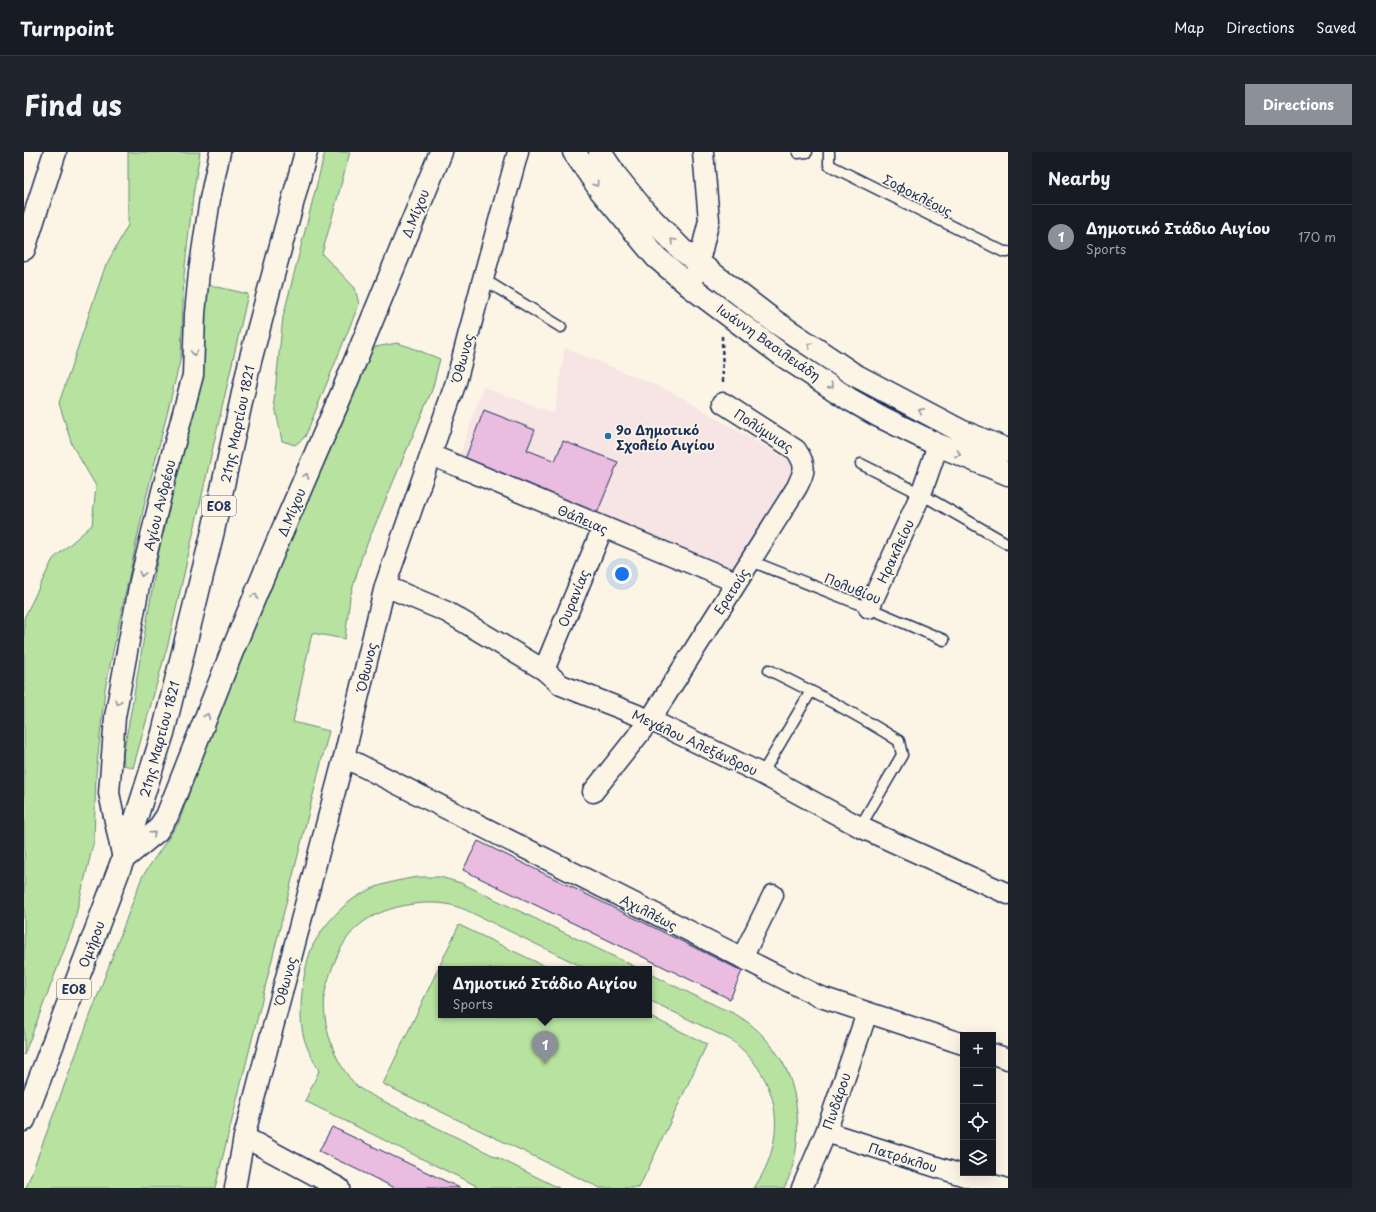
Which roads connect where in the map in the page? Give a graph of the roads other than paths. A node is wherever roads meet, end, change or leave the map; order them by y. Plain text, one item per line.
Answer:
1 (55, 152) edge
2 (220, 152) edge
3 (306, 152) edge
4 (441, 152) edge
5 (518, 152) edge
6 (574, 152) edge
7 (600, 152) edge
8 (703, 152) edge
9 (798, 152) edge
10 (807, 152) edge
11 (829, 152) edge
12 (24, 249) edge
13 (1008, 252) edge
14 (699, 262) junction
15 (483, 279) junction
16 (691, 287) junction
17 (561, 327) dead end
18 (723, 403) road end
19 (938, 445) junction
20 (1008, 450) edge
21 (431, 455) junction
22 (803, 460) joint
23 (861, 464) dead end
24 (1008, 474) edge
25 (921, 494) junction
26 (603, 527) junction
27 (1008, 544) edge
28 (750, 561) junction
29 (736, 582) junction
30 (385, 586) junction
31 (869, 608) junction
32 (944, 640) dead end
33 (544, 670) junction
34 (769, 670) dead end
35 (811, 691) junction
36 (650, 720) junction
37 (344, 757) junction
38 (762, 774) junction
39 (593, 792) dead end
40 (860, 827) junction
41 (124, 859) junction
42 (1008, 894) edge
43 (773, 895) dead end
44 (742, 958) junction
45 (867, 1013) junction
46 (960, 1043) edge
47 (996, 1055) edge
48 (1008, 1059) edge
49 (24, 1120) edge
50 (826, 1132) junction
51 (244, 1137) junction
52 (235, 1188) edge
53 (339, 1188) edge
54 (802, 1188) edge
55 (1003, 1188) edge

1 - 12 street
2 -> 41 street, Αγίου Ανδρέου
3 - 41 street, 21ης Μαρτίου 1821 / ΕΟ8
41 -> 4 street, Δ.Μίχου
5 - 15 street, Όθωνος
6 -> 16 street, Ιωάννη Βασιλειάδη
14 -> 7 street, Ιωάννη Βασιλειάδη
8 - 14 street
9 - 10 lane
11 - 13 lane, Σοφοκλέους
14 - 16 street
20 -> 14 street, Ιωάννη Βασιλειάδη
15 - 17 lane
15 - 21 street, Όθωνος
16 -> 19 street, Ιωάννη Βασιλειάδη
18 - 22 street, Πολύμνιας
19 -> 24 street, Ιωάννη Βασιλειάδη
19 - 25 street, Ηρακλείου
21 - 26 street, Θάλειας
21 - 30 street, Όθωνος
22 - 28 street, Ερατούς
23 - 25 lane
25 - 27 lane
25 - 31 street, Ηρακλείου
26 - 29 street, Θάλειας
26 - 33 street, Ουρανίας
28 - 29 street, Ερατούς
28 - 31 lane, Πολυβίου
29 - 36 street, Ερατούς
30 - 33 street, Μεγάλου Αλεξάνδρου
30 - 37 street, Όθωνος
31 - 32 lane, Πολυβίου
33 - 36 street, Μεγάλου Αλεξάνδρου
34 - 35 lane
35 - 38 lane
35 - 40 lane
36 - 38 street, Μεγάλου Αλεξάνδρου
36 - 39 street, Ερατούς
37 - 44 street, Αχιλλέως
37 - 51 street, Όθωνος
38 - 40 street, Μεγάλου Αλεξάνδρου
40 - 42 street, Μεγάλου Αλεξάνδρου
41 - 49 street, Ομήρου / ΕΟ8
43 - 44 street
44 - 45 street, Αχιλλέως
45 - 46 street, Αχιλλέως
45 - 50 street, Πινδάρου
47 - 48 street
50 - 54 street, Πινδάρου
50 - 55 street, Πατρόκλου
51 - 52 street, Όθωνος
51 - 53 street

